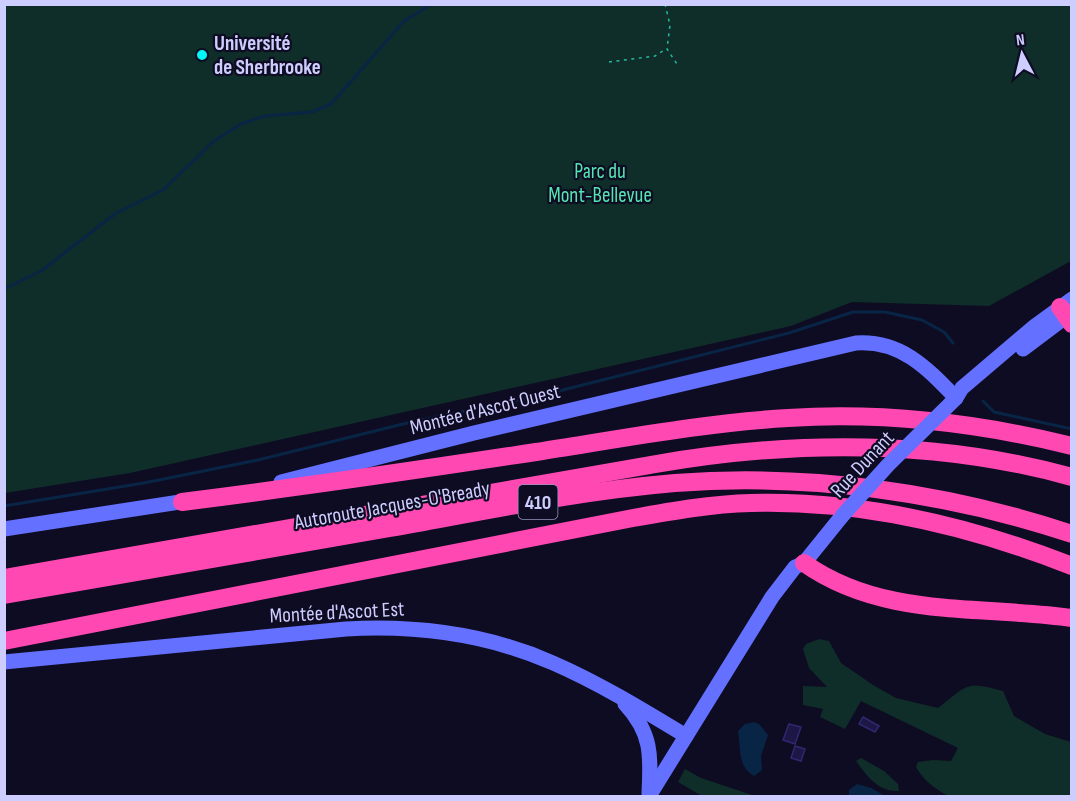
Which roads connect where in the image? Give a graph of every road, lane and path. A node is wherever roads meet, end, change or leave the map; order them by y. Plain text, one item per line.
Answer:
1 (665, 4) edge
2 (667, 49) junction
3 (609, 62) dead end
4 (679, 67) dead end
5 (1068, 311) edge
6 (951, 403) junction
7 (1071, 446) edge
8 (1071, 477) edge
9 (182, 502) junction
10 (4, 529) edge
11 (1071, 534) edge
12 (804, 563) junction
13 (1071, 566) edge
14 (4, 578) edge
15 (4, 595) edge
16 (1071, 618) edge
17 (4, 641) edge
18 (4, 662) edge
19 (614, 695) junction
20 (686, 736) junction
21 (649, 796) edge

1 - 2 path
2 - 3 path
2 - 4 path
5 - 6 street, Rue Dunant
6 - 9 street, Montée d'Ascot Ouest
6 - 12 street, Rue Dunant, bridge
7 - 9 highway
8 - 14 highway, Autoroute Jacques-O'Bready / 410
9 - 10 street, Montée d'Ascot Ouest
11 - 15 highway, Autoroute Jacques-O'Bready / 410
12 - 16 highway
12 - 20 street, Rue Dunant
13 - 17 highway
18 - 19 street, Montée d'Ascot Est
19 - 20 street, Montée d'Ascot Est
19 - 21 street
20 - 21 street, Rue Dunant

